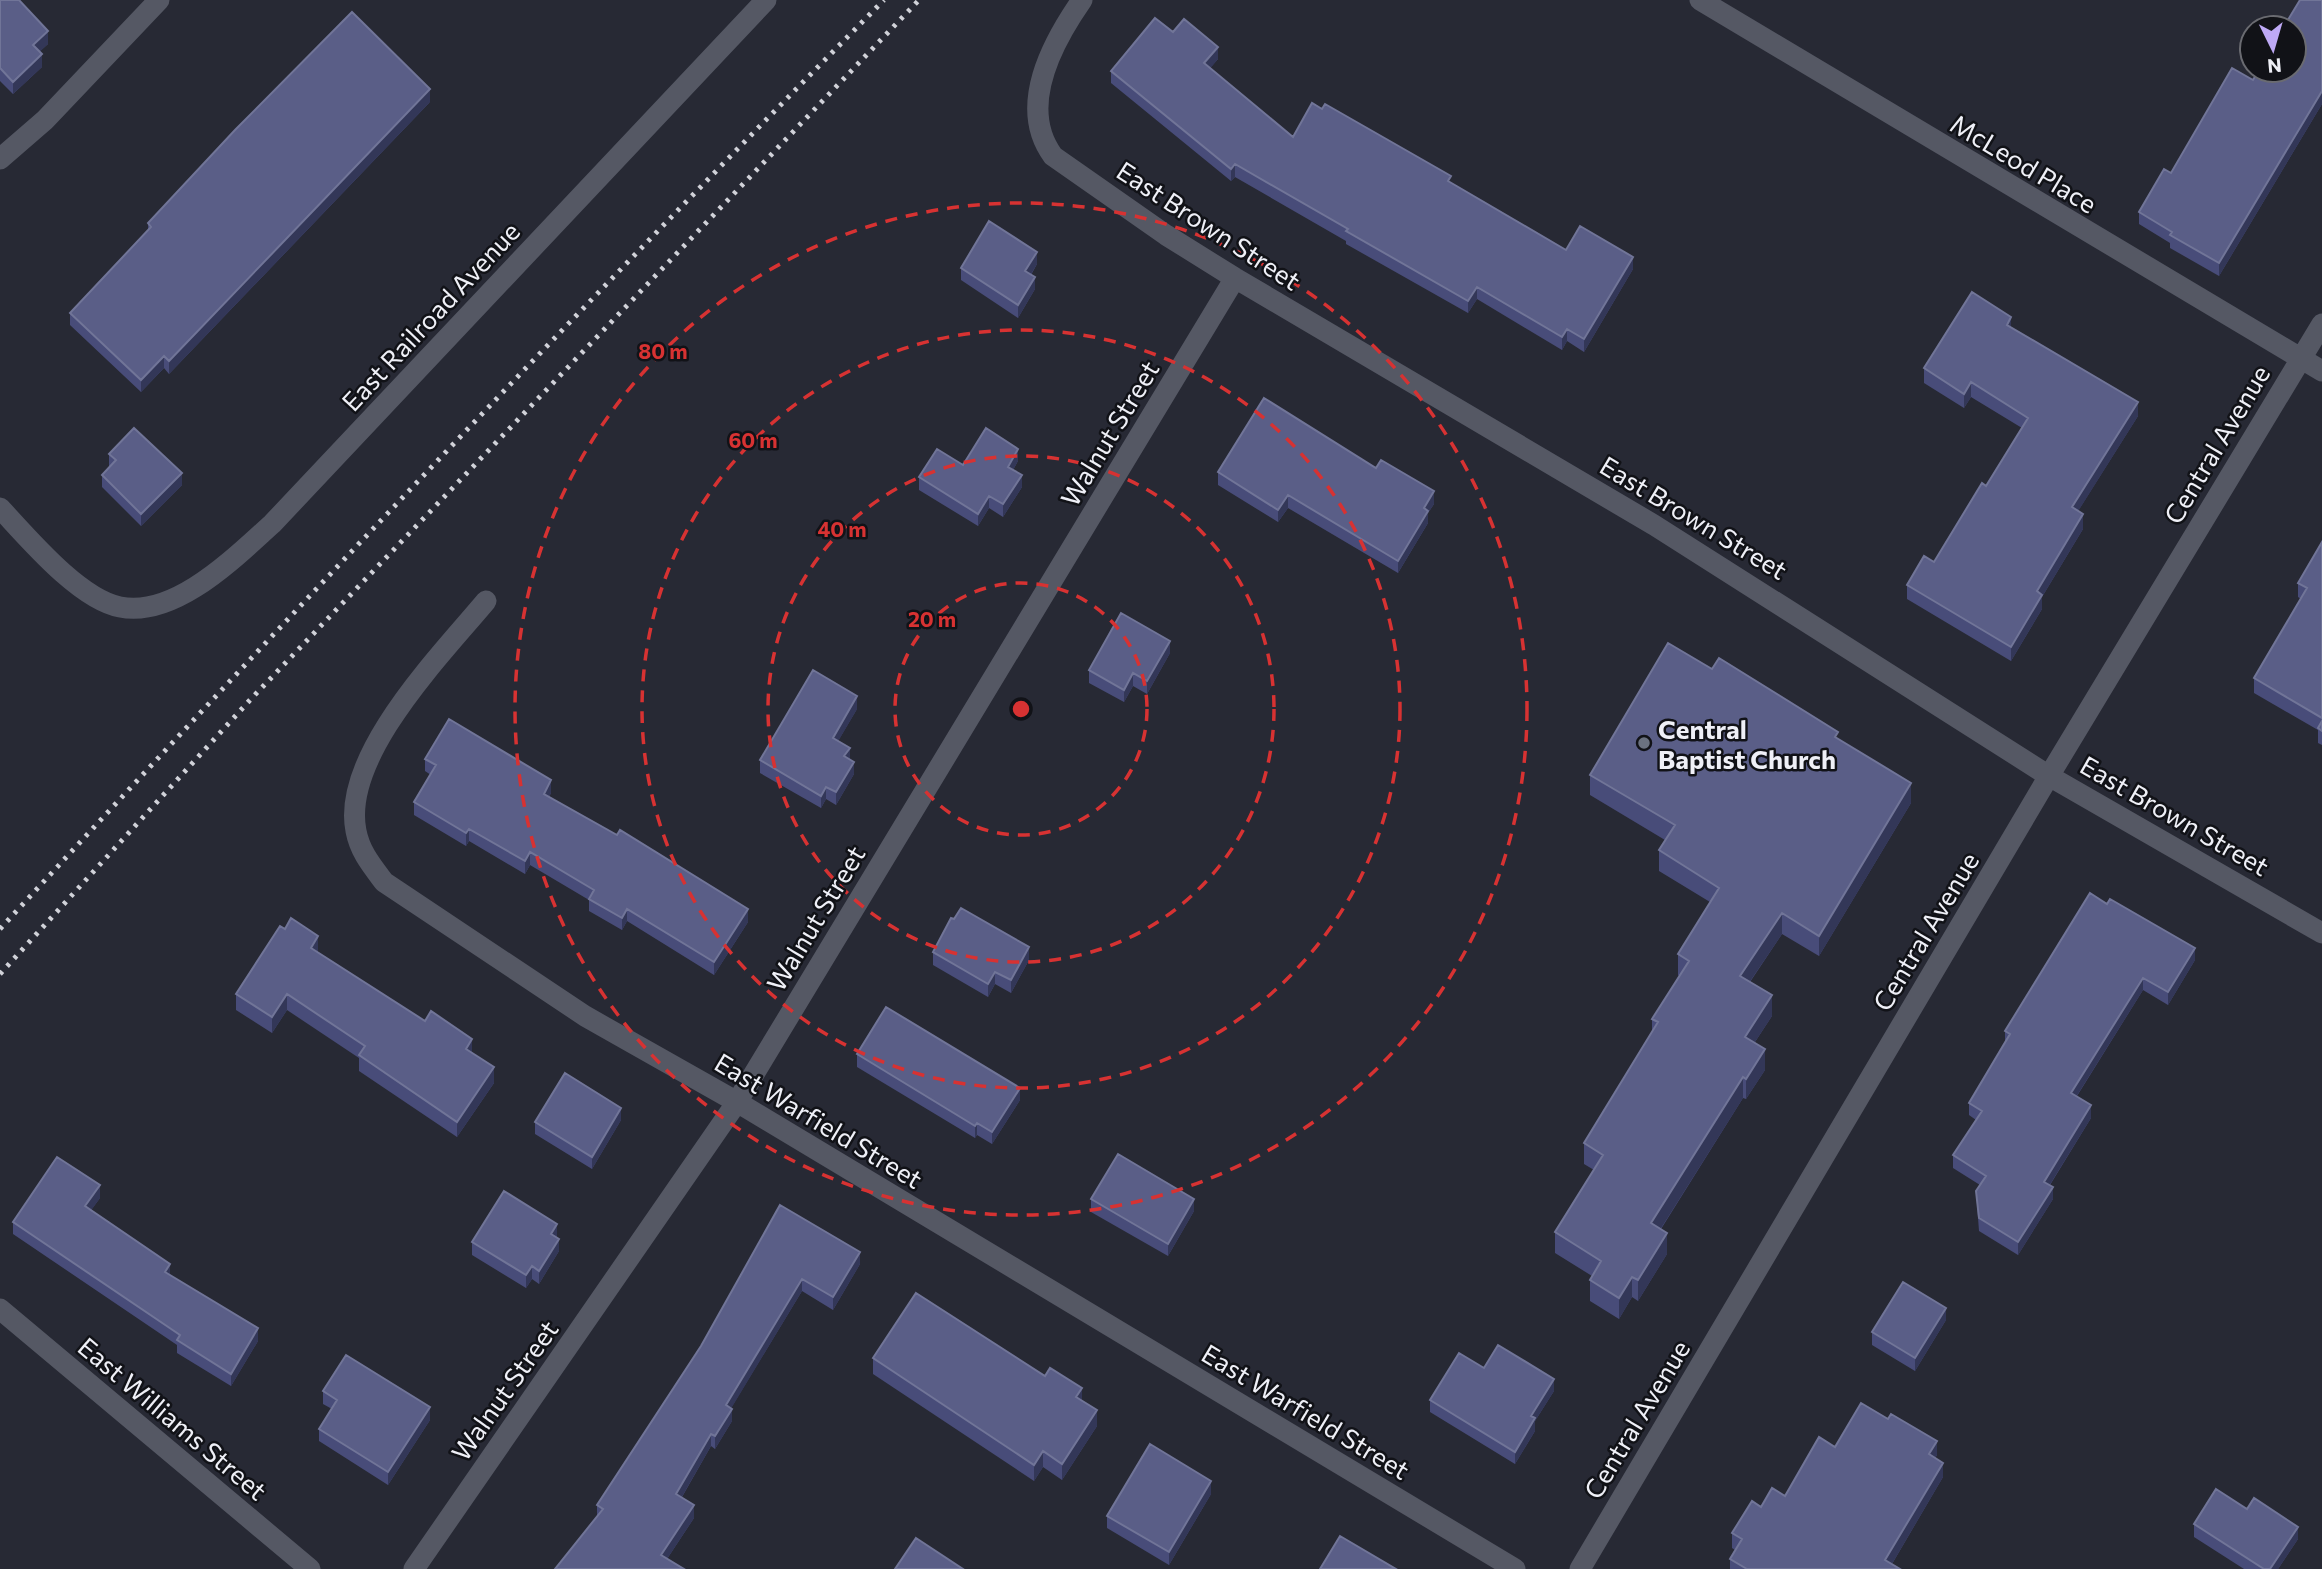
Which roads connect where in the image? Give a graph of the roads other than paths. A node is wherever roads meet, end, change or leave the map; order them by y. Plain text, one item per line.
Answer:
1 (159, 0) edge
2 (766, 0) edge
3 (1082, 0) edge
4 (1700, 0) edge
5 (0, 159) edge
6 (1235, 278) junction
7 (2322, 324) edge
8 (2301, 359) junction
9 (2322, 371) edge
10 (0, 508) edge
11 (486, 601) dead end
12 (2049, 776) junction
13 (2322, 933) edge
14 (737, 1102) junction
15 (0, 1309) edge
16 (310, 1569) edge
17 (414, 1569) edge
18 (1515, 1569) edge
19 (1580, 1569) edge

1 - 5 street
2 - 10 street, East Railroad Avenue
3 - 6 street, East Brown Street
4 - 8 street, McLeod Place
6 - 12 street, East Brown Street
6 - 14 street, Walnut Street
7 - 8 street, Central Avenue
8 - 9 street, McLeod Place
8 - 12 street, Central Avenue
11 - 14 street, East Warfield Street
12 - 13 street, East Brown Street
12 - 19 street, Central Avenue
14 - 17 street, Walnut Street
14 - 18 street, East Warfield Street
15 - 16 street, East Williams Street

